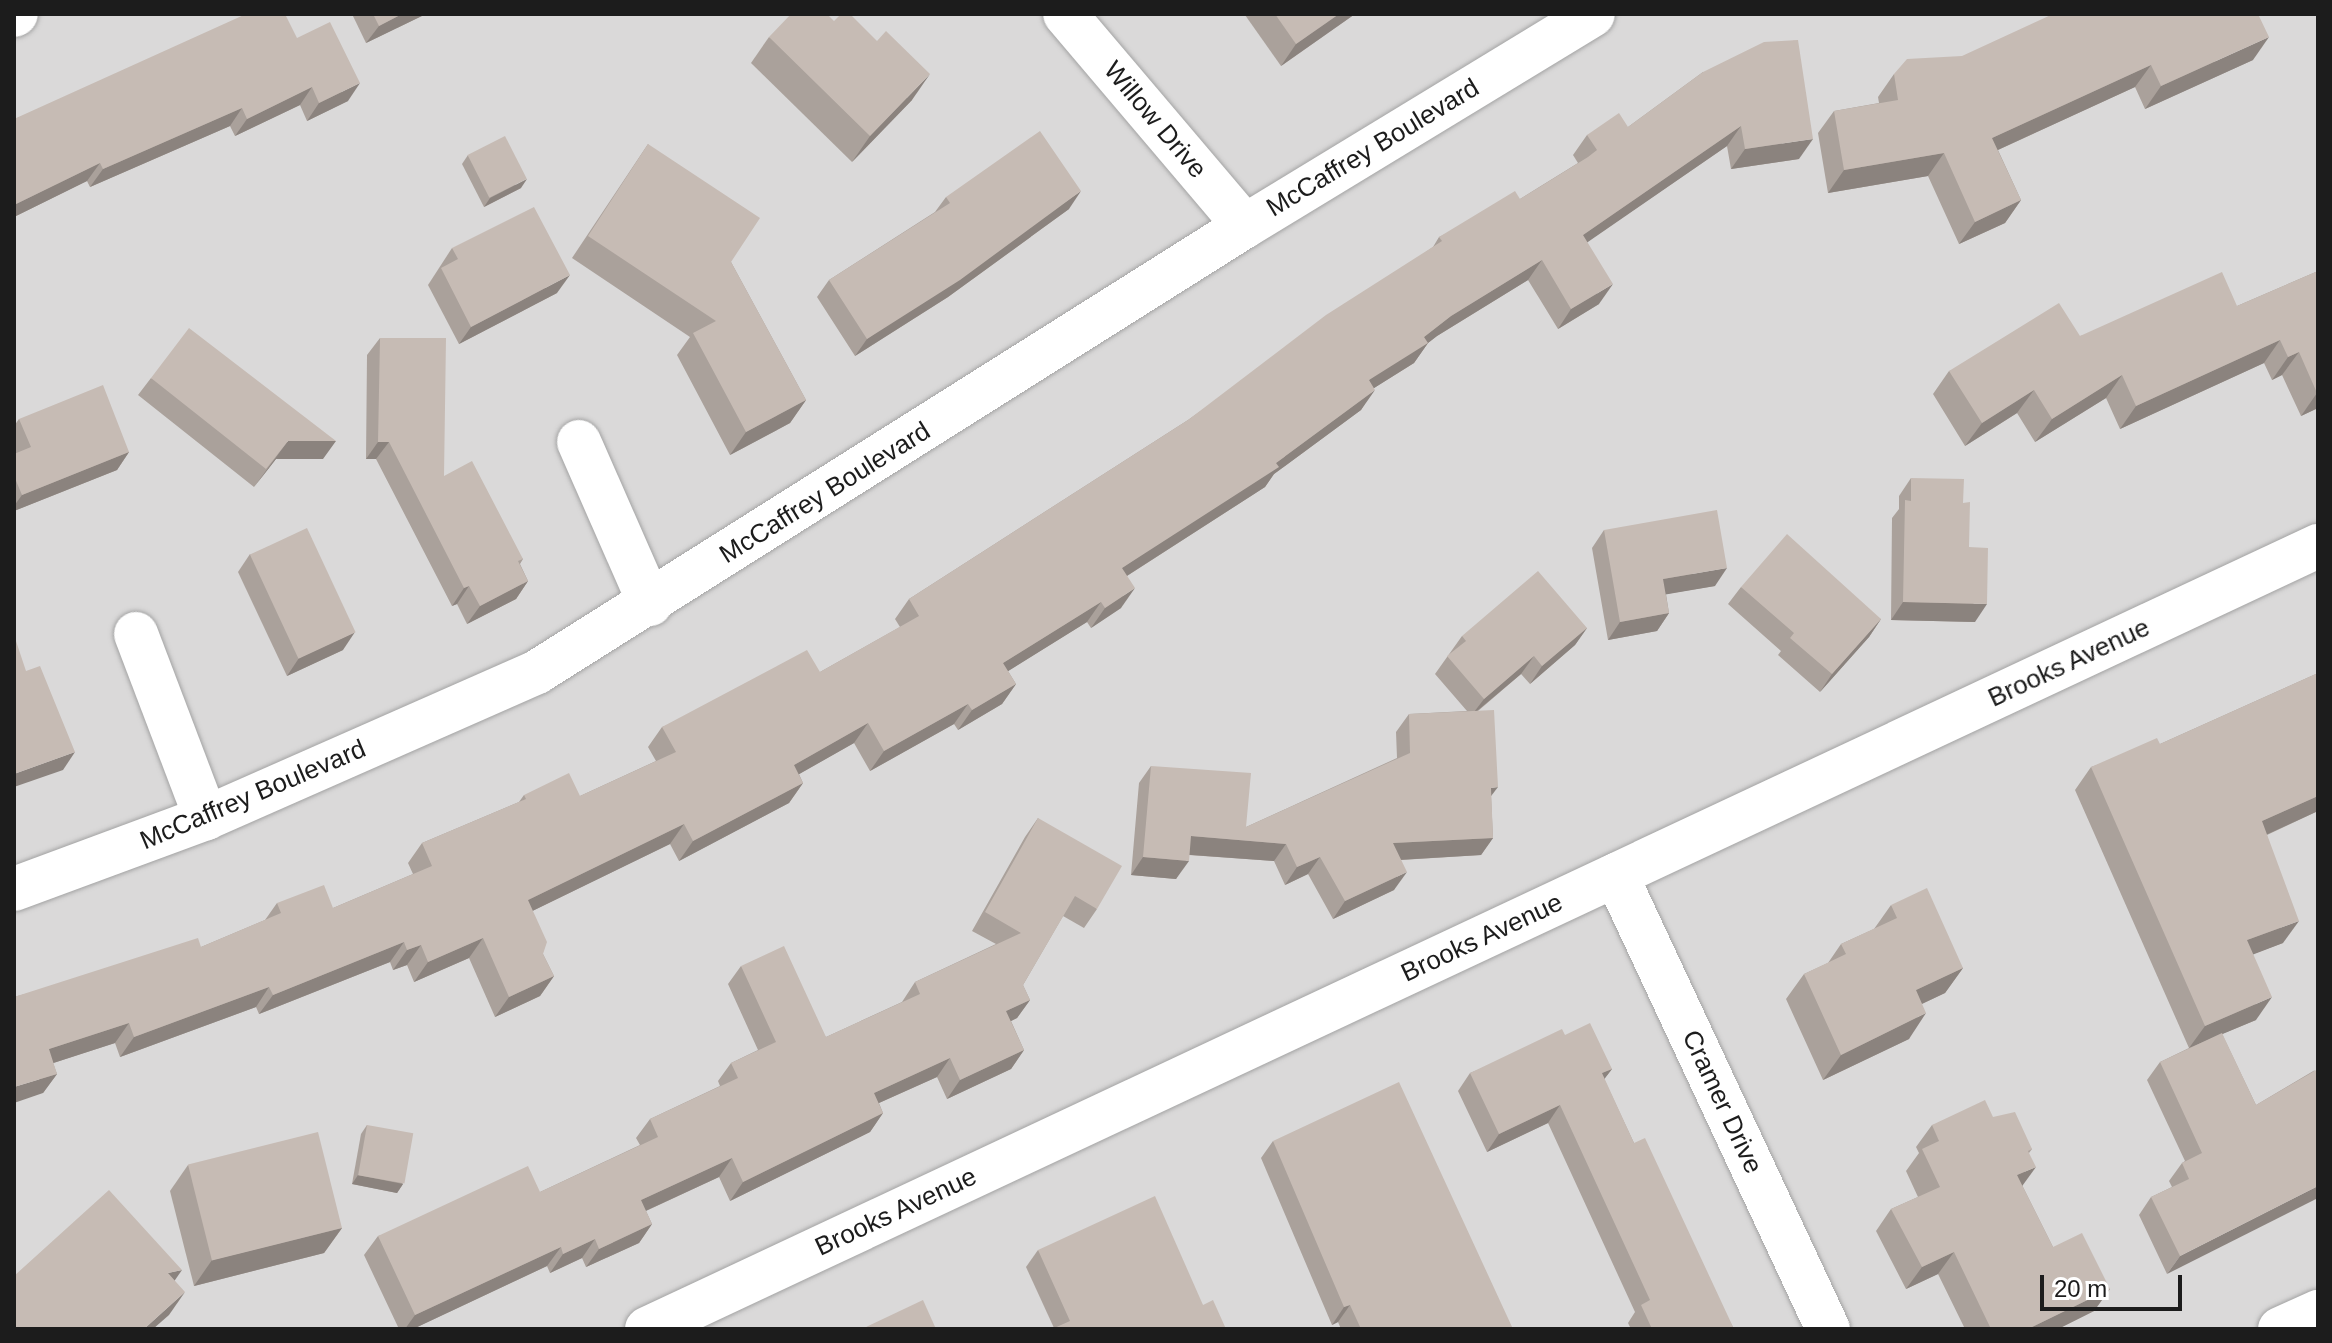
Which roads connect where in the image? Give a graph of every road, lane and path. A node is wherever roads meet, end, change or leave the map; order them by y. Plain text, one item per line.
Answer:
1 (1065, 14) edge
2 (1593, 14) edge
3 (1245, 226) junction
4 (579, 442) dead end
5 (2318, 546) edge
6 (650, 604) junction
7 (136, 634) dead end
8 (206, 818) junction
9 (1616, 875) junction
10 (14, 889) edge
11 (2318, 1312) edge
12 (692, 1319) edge
13 (647, 1329) edge
14 (1828, 1329) edge
15 (2280, 1329) edge

1 - 3 street, Willow Drive
2 - 3 street, McCaffrey Boulevard
3 - 6 street, McCaffrey Boulevard
4 - 6 street
5 - 9 street, Brooks Avenue
6 - 8 street, McCaffrey Boulevard
7 - 8 street
8 - 10 street, McCaffrey Boulevard
9 - 12 street, Brooks Avenue
9 - 14 street, Cramer Drive
11 - 15 street
12 - 13 street, Brooks Avenue

